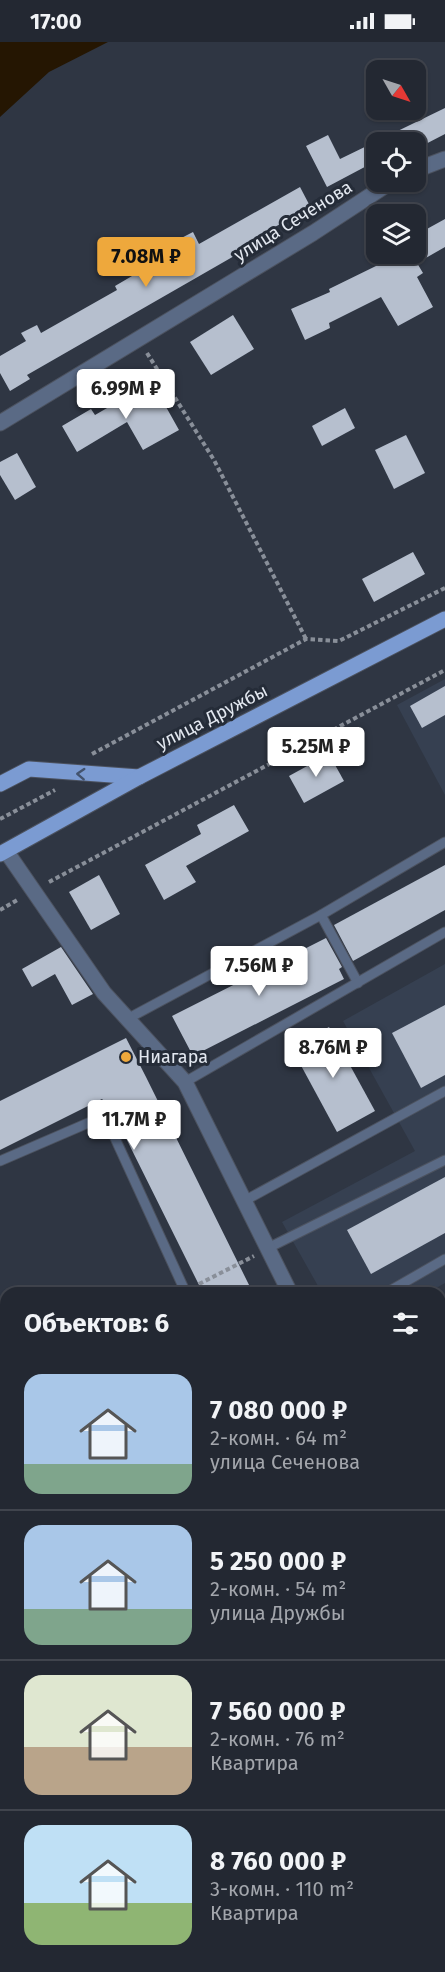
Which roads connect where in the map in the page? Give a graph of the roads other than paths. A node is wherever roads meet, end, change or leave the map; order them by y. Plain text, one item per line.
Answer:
1 (445, 159) edge
2 (426, 166) edge
3 (376, 192) edge
4 (0, 423) edge
5 (445, 619) edge
6 (139, 777) junction
7 (0, 784) edge
8 (445, 842) edge
9 (3, 853) edge
10 (321, 915) junction
11 (445, 932) edge
12 (358, 984) junction
13 (129, 1018) junction
14 (185, 1082) junction
15 (445, 1091) edge
16 (445, 1160) edge
17 (0, 1161) edge
18 (244, 1201) junction
19 (268, 1248) junction
20 (445, 1259) edge
21 (182, 1287) edge
22 (287, 1287) edge
23 (396, 1287) edge

1 - 2 street
3 - 4 street, улица Сеченова
5 - 6 main road, улица Дружбы
6 -> 7 main road
6 - 9 main road, улица Дружбы
8 - 10 lane
9 - 13 street
10 - 12 lane
10 - 13 lane
11 - 12 lane
12 - 14 lane
13 - 14 street
14 - 18 street
15 - 18 lane
16 - 19 lane
17 - 21 lane
18 - 19 street
19 - 22 street
20 - 23 lane

